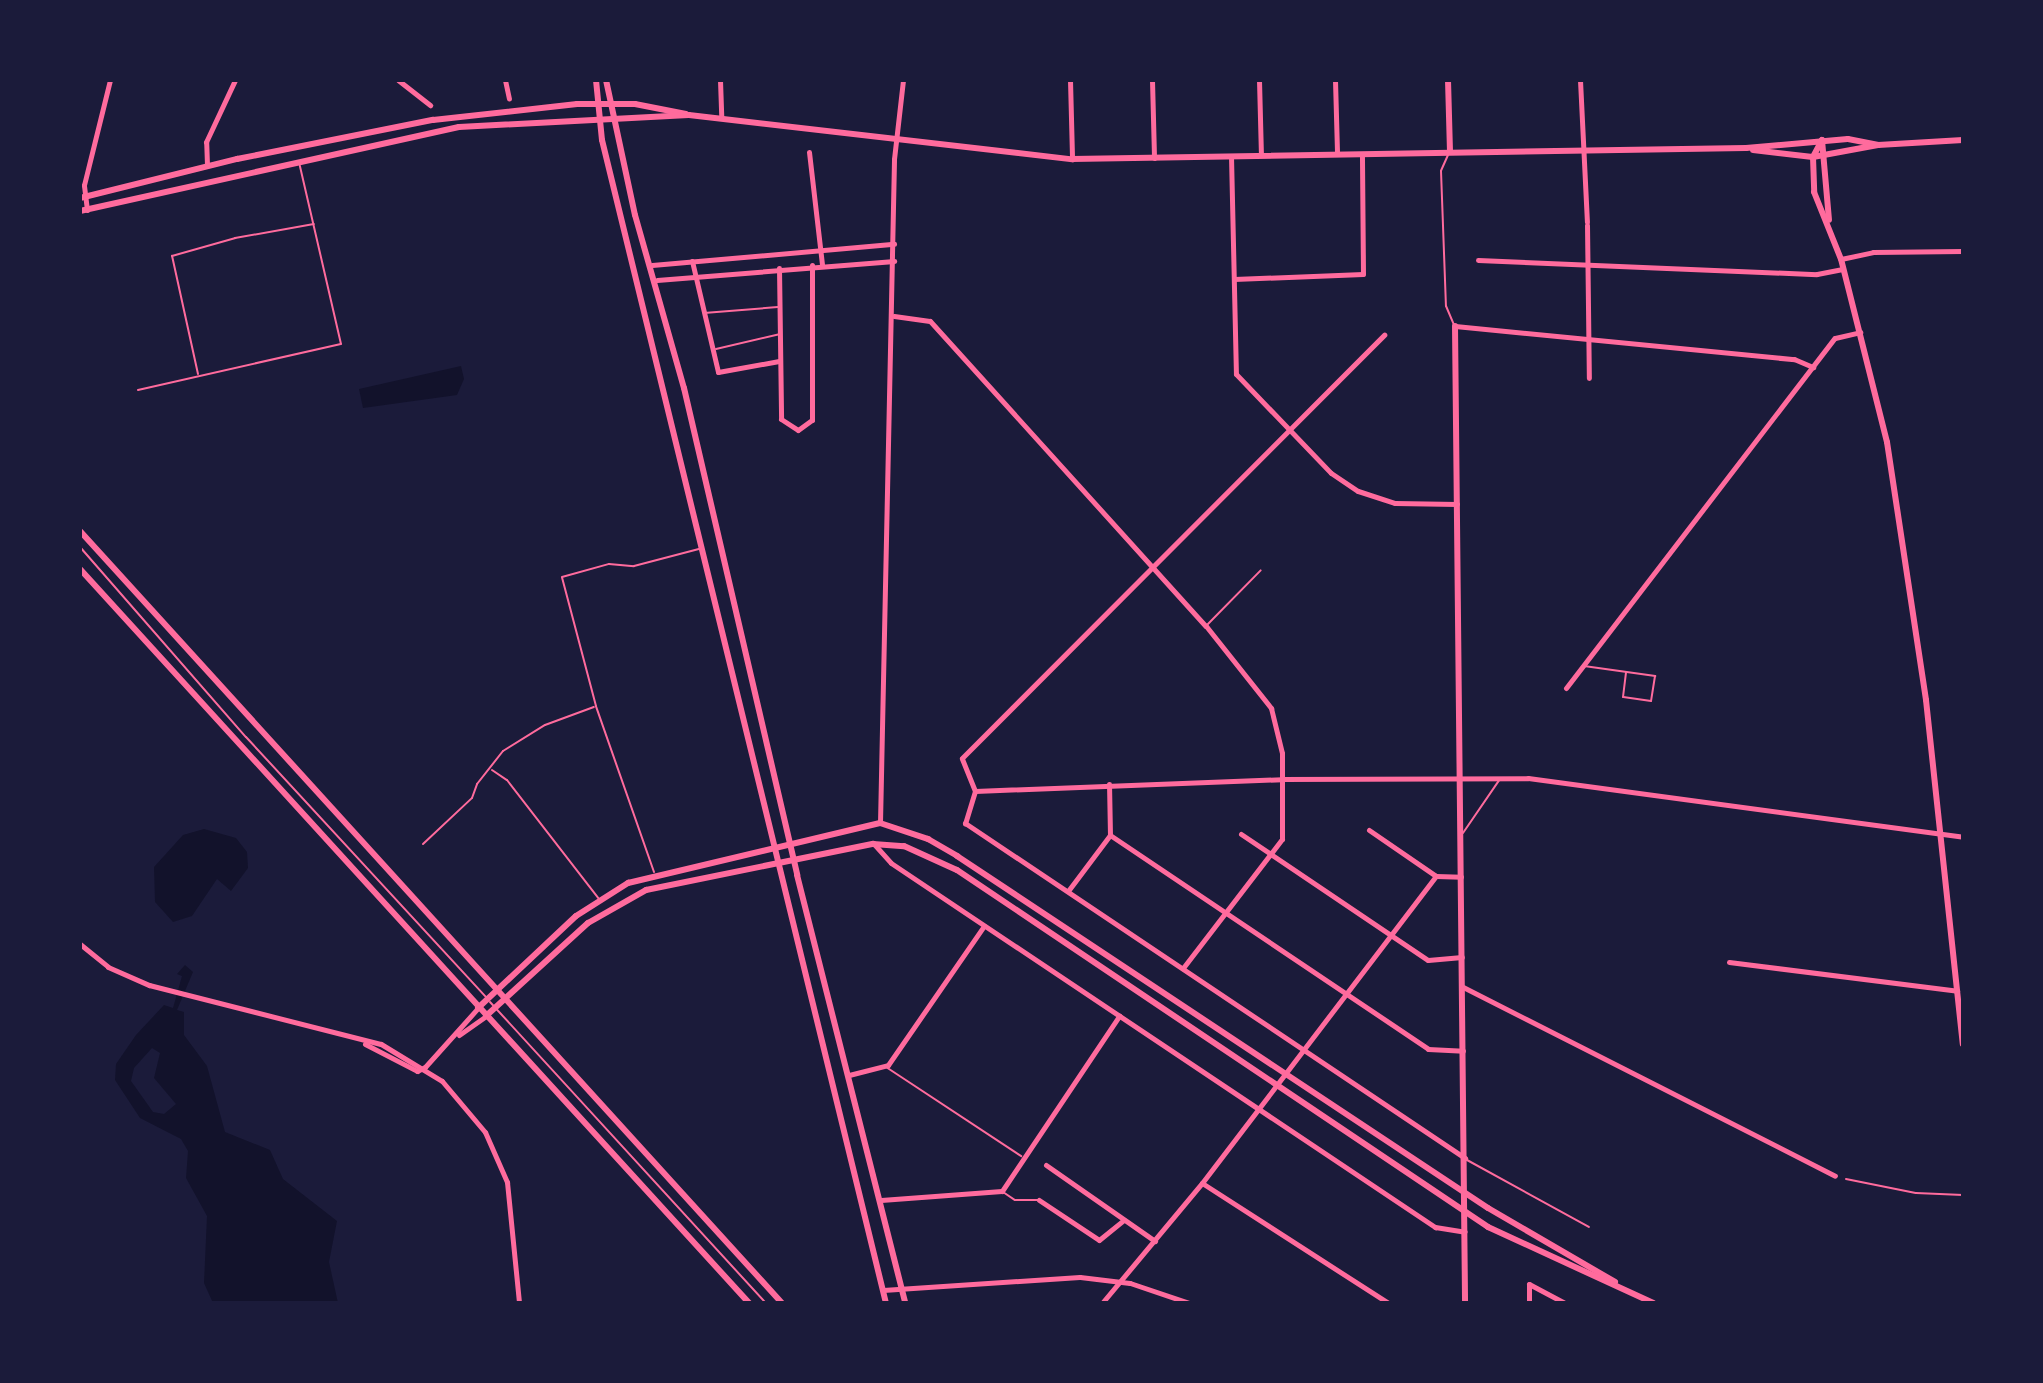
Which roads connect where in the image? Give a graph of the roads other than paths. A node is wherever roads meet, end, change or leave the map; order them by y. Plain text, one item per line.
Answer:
1 (110, 80) edge
2 (235, 80) edge
3 (398, 80) edge
4 (505, 80) edge
5 (596, 80) edge
6 (606, 80) edge
7 (720, 80) edge
8 (903, 80) edge
9 (1070, 80) edge
10 (1152, 80) edge
11 (1259, 80) edge
12 (1335, 80) edge
13 (1448, 80) edge
14 (1580, 80) edge
15 (509, 99) dead end
16 (598, 104) junction
17 (613, 104) junction
18 (430, 105) dead end
19 (689, 115) junction
20 (721, 118) junction
21 (617, 120) junction
22 (600, 121) junction
23 (896, 140) junction
24 (1822, 140) junction
25 (1963, 140) edge
26 (1878, 145) junction
27 (296, 148) junction
28 (1582, 148) junction
29 (1746, 148) junction
30 (1450, 151) junction
31 (809, 152) dead end
32 (1337, 153) junction
33 (1362, 153) junction
34 (1261, 155) junction
35 (1231, 156) junction
36 (1813, 157) junction
37 (1823, 157) junction
38 (1154, 158) junction
39 (298, 159) junction
40 (1072, 159) junction
41 (207, 165) junction
42 (211, 179) junction
43 (82, 197) edge
44 (84, 210) edge
45 (314, 224) junction
46 (1830, 225) junction
47 (894, 244) junction
48 (820, 250) junction
49 (1963, 251) edge
50 (1841, 259) junction
51 (1478, 260) dead end
52 (692, 261) junction
53 (894, 261) junction
54 (1589, 263) junction
55 (822, 264) junction
56 (652, 265) junction
57 (812, 265) junction
58 (779, 268) junction
59 (1843, 269) junction
60 (694, 275) junction
61 (1234, 279) junction
62 (657, 280) junction
63 (779, 307) junction
64 (702, 313) junction
65 (894, 316) junction
66 (1455, 326) junction
67 (1860, 332) junction
68 (780, 334) junction
69 (1384, 335) dead end
70 (1590, 337) junction
71 (711, 351) junction
72 (779, 361) junction
73 (1813, 367) junction
74 (198, 375) junction
75 (1589, 378) dead end
76 (138, 390) dead end
77 (1291, 433) junction
78 (1457, 504) junction
79 (80, 531) edge
80 (80, 547) edge
81 (700, 549) junction
82 (80, 569) edge
83 (1155, 569) junction
84 (1261, 570) dead end
85 (1206, 626) junction
86 (1583, 666) junction
87 (1626, 672) junction
88 (1566, 688) dead end
89 (596, 706) junction
90 (491, 769) junction
91 (1502, 777) junction
92 (1460, 778) junction
93 (1282, 779) junction
94 (1109, 784) junction
95 (975, 791) junction
96 (880, 823) junction
97 (1369, 830) dead end
98 (1241, 834) dead end
99 (1110, 835) junction
100 (1460, 837) junction
101 (1942, 837) junction
102 (1963, 837) edge
103 (790, 843) junction
104 (423, 844) dead end
105 (873, 844) junction
106 (775, 846) junction
107 (1271, 854) junction
108 (793, 858) junction
109 (779, 861) junction
110 (654, 872) junction
111 (1436, 876) junction
112 (1462, 877) junction
113 (1068, 891) junction
114 (599, 899) junction
115 (1227, 912) junction
116 (984, 926) junction
117 (1391, 934) junction
118 (80, 944) edge
119 (1463, 957) junction
120 (1729, 962) dead end
121 (1183, 968) junction
122 (1463, 987) junction
123 (496, 989) junction
124 (1957, 991) junction
125 (1345, 993) junction
126 (505, 998) junction
127 (487, 999) junction
128 (496, 1007) junction
129 (478, 1008) junction
130 (486, 1016) junction
131 (1119, 1016) junction
132 (455, 1037) junction
133 (1963, 1044) edge
134 (1302, 1049) junction
135 (1464, 1051) junction
136 (885, 1066) junction
137 (425, 1067) junction
138 (1284, 1074) junction
139 (849, 1075) junction
140 (1275, 1086) junction
141 (1258, 1110) junction
142 (1024, 1158) junction
143 (1465, 1159) junction
144 (1046, 1165) dead end
145 (1835, 1176) dead end
146 (1846, 1179) dead end
147 (1202, 1183) junction
148 (1002, 1191) junction
149 (1465, 1193) junction
150 (1963, 1195) edge
151 (881, 1200) junction
152 (1039, 1200) joint
153 (1465, 1212) junction
154 (1124, 1220) junction
155 (1589, 1227) dead end
156 (1465, 1232) junction
157 (1155, 1241) junction
158 (1120, 1281) junction
159 (1621, 1286) junction
160 (901, 1287) junction
161 (883, 1290) junction
162 (519, 1303) edge
163 (749, 1303) edge
164 (766, 1303) edge
165 (782, 1303) edge
166 (886, 1303) edge
167 (905, 1303) edge
168 (1102, 1303) edge
169 (1186, 1303) edge
170 (1388, 1303) edge
171 (1465, 1303) edge
172 (1529, 1303) edge
173 (1564, 1303) edge
174 (1653, 1303) edge

1 - 43 street
2 - 41 street
3 - 18 street
4 - 15 street
5 - 16 street
6 - 17 street
7 - 20 street
8 - 23 street
9 - 40 street
10 - 38 street
11 - 34 street
12 - 32 street
13 - 30 street
14 - 28 street
16 - 17 street
16 - 22 street
16 - 27 street
17 - 19 street
17 - 21 street
19 - 20 street
19 - 21 street
20 - 23 street
21 - 22 street
21 - 56 street
22 - 39 street
22 - 81 street
23 - 40 street
23 - 47 street
24 - 26 street
24 - 29 street
24 - 36 street
24 - 37 street
25 - 26 street
26 - 37 street
27 - 39 lane
27 - 41 street
28 - 29 street
28 - 30 street
28 - 54 street
29 - 36 street
30 - 33 street
30 - 66 lane
31 - 48 street
32 - 33 street
32 - 34 street
33 - 61 street
34 - 35 street
35 - 38 street
35 - 61 street
36 - 37 street
36 - 46 street
37 - 46 street
38 - 40 street
39 - 42 street
39 - 45 lane
41 - 42 street
41 - 43 street
42 - 44 street
43 - 44 street
45 - 74 lane
45 - 74 lane
46 - 50 street
47 - 48 street
47 - 53 street
48 - 52 street
48 - 55 street
49 - 50 street
50 - 59 street
51 - 54 street
52 - 56 street
52 - 60 street
53 - 55 street
53 - 65 street
54 - 59 street
54 - 70 street
55 - 57 street
56 - 62 street
57 - 58 street
57 - 72 street
58 - 60 street
58 - 63 street
59 - 67 street
60 - 62 street
60 - 64 street
61 - 77 street
62 - 103 street
63 - 64 lane
63 - 68 street
64 - 71 street
65 - 83 street
65 - 96 street
66 - 70 street
66 - 78 street
67 - 73 street
67 - 101 street
68 - 71 lane
68 - 72 street
69 - 77 street
70 - 73 street
70 - 75 street
71 - 72 street
73 - 86 street
74 - 76 lane
77 - 78 street
77 - 83 street
78 - 92 street
79 - 123 street
80 - 127 lane
81 - 89 lane
81 - 106 street
82 - 129 street
83 - 85 street
83 - 95 street
84 - 85 lane
85 - 93 street
86 - 87 lane
86 - 88 street
87 - 87 lane
89 - 90 lane
89 - 110 lane
90 - 104 lane
90 - 114 lane
91 - 92 street
91 - 100 lane
91 - 101 street
92 - 93 street
92 - 100 street
93 - 94 street
93 - 107 street
94 - 95 street
94 - 99 street
95 - 113 street
96 - 103 street
96 - 138 street
97 - 111 street
98 - 107 street
99 - 113 street
99 - 115 street
100 - 112 street
101 - 102 street
101 - 124 street
103 - 106 street
103 - 108 street
105 - 108 street
105 - 116 street
105 - 140 street
106 - 109 street
106 - 110 street
107 - 115 street
107 - 117 street
108 - 109 street
108 - 139 street
109 - 126 street
109 - 161 street
110 - 114 street
111 - 112 street
111 - 117 street
112 - 119 street
113 - 121 street
114 - 123 street
115 - 121 street
115 - 125 street
116 - 131 street
116 - 136 street
117 - 119 street
117 - 125 street
118 - 137 street
119 - 122 street
120 - 124 street
121 - 134 street
122 - 135 street
122 - 145 street
123 - 126 street
123 - 127 street
124 - 133 street
125 - 134 street
125 - 135 street
126 - 128 street
126 - 165 street
127 - 128 lane
127 - 129 street
128 - 130 street
128 - 164 lane
129 - 130 street
129 - 132 street
130 - 132 street
130 - 163 street
131 - 141 street
131 - 142 street
132 - 137 street
134 - 138 street
134 - 143 street
135 - 143 street
136 - 139 street
136 - 142 lane
137 - 162 street
138 - 140 street
138 - 149 street
139 - 151 street
140 - 141 street
140 - 153 street
141 - 147 street
141 - 156 street
142 - 148 street
143 - 149 street
143 - 155 lane
144 - 154 street
146 - 150 lane
147 - 157 street
147 - 170 street
148 - 151 street
148 - 152 lane
149 - 153 street
149 - 159 street
151 - 160 street
152 - 154 street
153 - 156 street
153 - 159 street
154 - 157 street
156 - 171 street
157 - 158 street
158 - 160 street
158 - 168 street
158 - 169 street
159 - 174 street
160 - 161 street
160 - 167 street
161 - 166 street
172 - 173 street

